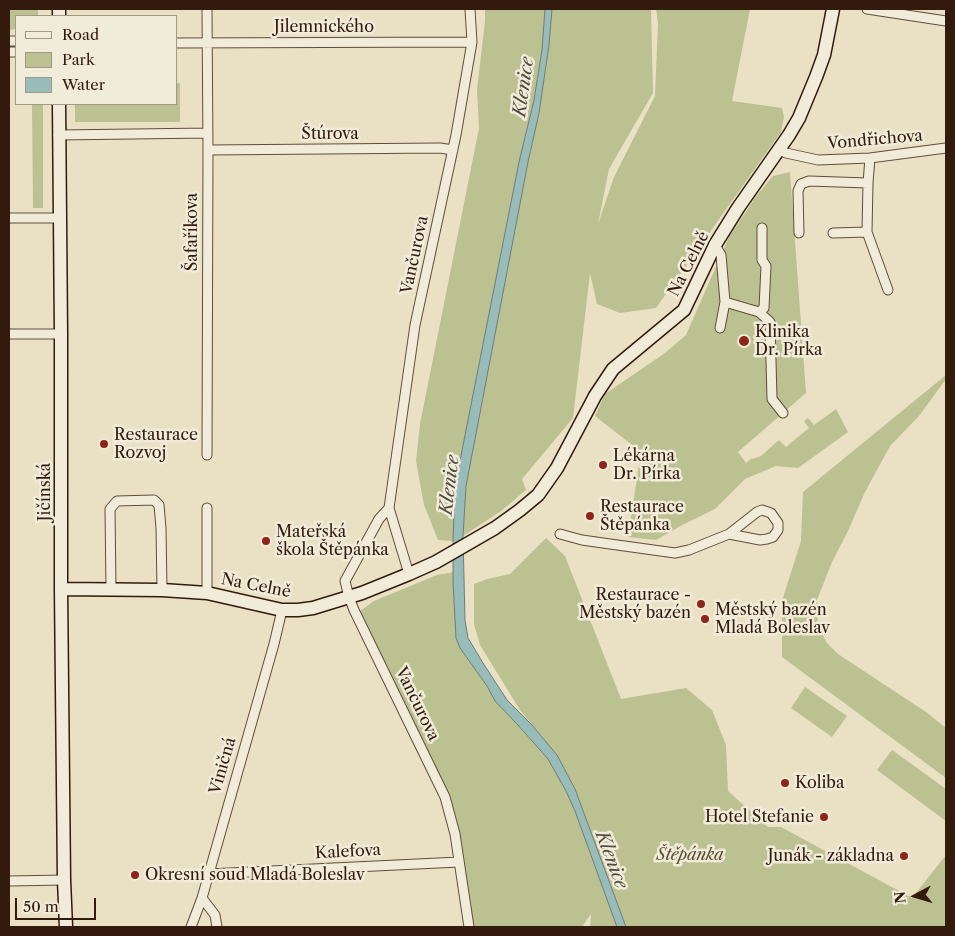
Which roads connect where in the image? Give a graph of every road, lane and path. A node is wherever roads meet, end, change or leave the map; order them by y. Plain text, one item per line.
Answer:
1 (207, 9) edge
2 (470, 9) edge
3 (833, 9) edge
4 (867, 9) edge
5 (946, 21) edge
6 (472, 42) junction
7 (178, 43) edge
8 (207, 43) junction
9 (59, 105) edge
10 (208, 133) junction
11 (58, 135) junction
12 (946, 148) edge
13 (778, 149) junction
14 (208, 150) junction
15 (453, 150) junction
16 (870, 158) junction
17 (868, 183) junction
18 (9, 218) edge
19 (59, 218) junction
20 (762, 228) dead end
21 (867, 232) junction
22 (799, 233) dead end
23 (833, 233) dead end
24 (715, 245) junction
25 (888, 290) dead end
26 (725, 302) junction
27 (759, 312) junction
28 (720, 328) dead end
29 (9, 334) edge
30 (61, 334) junction
31 (783, 413) dead end
32 (207, 455) dead end
33 (207, 508) dead end
34 (389, 508) junction
35 (560, 534) dead end
36 (729, 534) junction
37 (409, 574) junction
38 (61, 590) junction
39 (111, 590) junction
40 (162, 590) junction
41 (207, 593) junction
42 (349, 597) junction
43 (282, 610) junction
44 (460, 862) junction
45 (208, 874) junction
46 (64, 880) junction
47 (9, 881) edge
48 (202, 898) junction
49 (66, 927) edge
50 (191, 927) edge
51 (217, 927) edge
52 (469, 927) edge

1 - 8 street, Šafaříkova
2 - 6 street, Vančurova
3 - 13 street, Na Celně
4 - 5 street
6 - 8 street, Jilemnického
6 - 15 street, Vančurova
7 - 8 street, Jilemnického
8 - 10 street, Šafaříkova
9 - 11 street, Jičínská
10 - 11 street
10 - 14 street, Šafaříkova
11 - 19 street, Jičínská
12 - 16 street, Vondřichova
13 - 16 street, Vondřichova
13 - 24 street, Na Celně
14 - 15 street, Štúrova
14 - 32 street, Šafaříkova
15 - 34 street, Vančurova
16 - 17 street
17 - 21 street
17 - 22 street
18 - 19 street
19 - 30 street, Jičínská
20 - 27 street
21 - 23 street
21 - 25 street
24 - 26 street
24 - 37 street, Na Celně
26 - 27 street
26 - 28 street
27 - 31 street
29 - 30 street
30 - 38 street, Jičínská
33 - 41 street
34 - 37 street, Vančurova
34 - 42 street, Vančurova
35 - 36 street
36 - 36 street
37 - 42 street, Na Celně
38 - 39 street, Na Celně
38 - 46 street, Jičínská
39 - 40 street, Na Celně
39 - 40 street
40 - 41 street, Na Celně
41 - 43 street, Na Celně
42 - 43 street, Na Celně
42 - 44 street, Vančurova
43 - 45 street, Viničná
44 - 45 street, Kalefova
44 - 52 street, Vančurova
45 - 48 street, Viničná
46 - 47 street
46 - 49 street, Jičínská
48 - 50 street, Viničná
48 - 51 street

